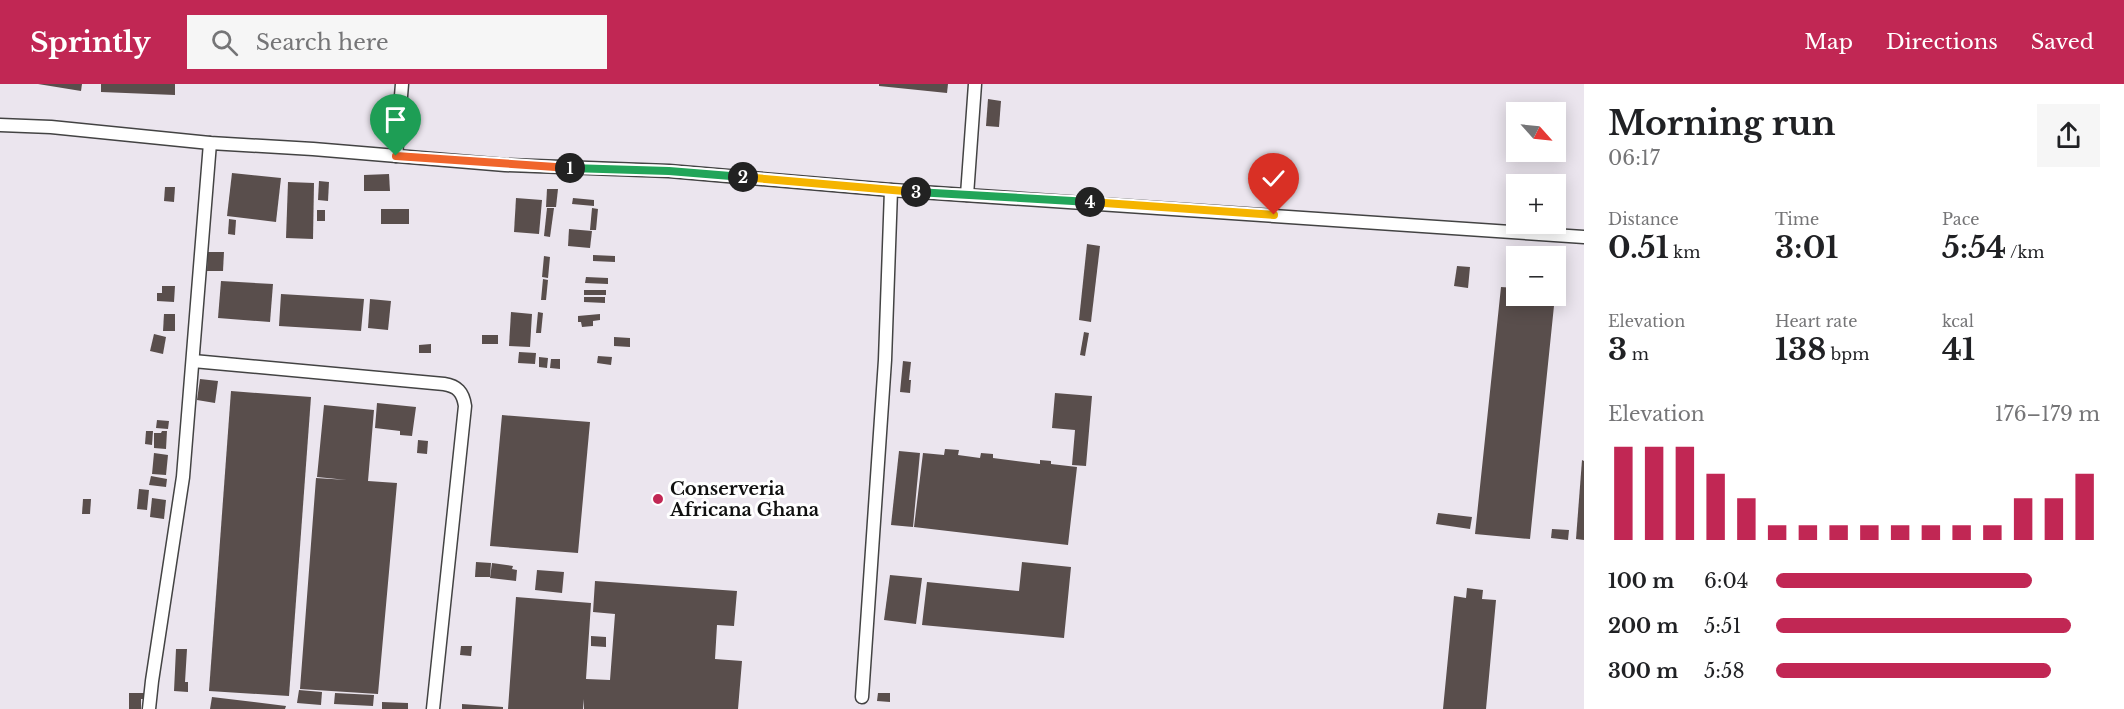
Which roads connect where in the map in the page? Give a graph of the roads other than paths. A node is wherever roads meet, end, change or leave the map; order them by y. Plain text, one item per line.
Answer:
1 (402, 84) edge
2 (975, 84) edge
3 (0, 126) edge
4 (210, 143) junction
5 (396, 156) junction
6 (891, 190) junction
7 (967, 195) junction
8 (1584, 237) edge
9 (193, 361) junction
10 (862, 697) dead end
11 (149, 709) edge
12 (434, 709) edge

1 - 5 street
2 - 7 street
3 - 4 street
4 - 5 street
4 - 9 street
5 - 6 street
6 - 7 street
6 - 10 street
7 - 8 street
9 - 11 street
9 - 12 street

